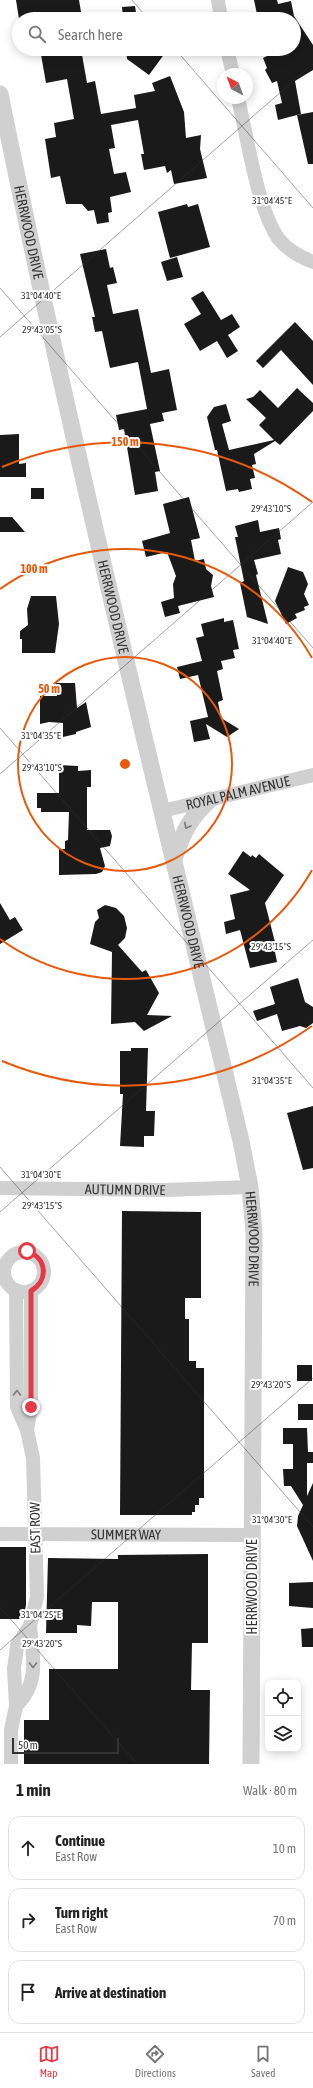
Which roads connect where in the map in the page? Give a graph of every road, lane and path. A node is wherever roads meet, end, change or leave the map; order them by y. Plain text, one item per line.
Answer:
1 (218, 0) edge
2 (220, 12) edge
3 (229, 56) edge
4 (232, 68) edge
5 (0, 94) edge
6 (239, 104) edge
7 (313, 262) edge
8 (313, 774) edge
9 (210, 800) junction
10 (162, 811) junction
11 (174, 860) junction
12 (250, 1187) junction
13 (0, 1188) edge
14 (16, 1290) junction
15 (31, 1291) junction
16 (27, 1430) junction
17 (0, 1534) edge
18 (34, 1535) junction
19 (252, 1535) junction
20 (30, 1626) junction
21 (16, 1706) junction
22 (11, 1764) edge
23 (251, 1764) edge

1 - 2 street
3 - 4 street
5 - 10 street, HERRWOOD DRIVE
6 - 7 street
8 - 9 street, ROYAL PALM AVENUE
9 - 10 street, ROYAL PALM AVENUE
9 -> 11 street
10 - 11 street, HERRWOOD DRIVE
11 - 12 street, HERRWOOD DRIVE
12 - 13 street, AUTUMN DRIVE
12 - 19 street, HERRWOOD DRIVE
14 - 15 street
14 - 15 street
16 -> 14 street, EAST ROW
15 - 16 street, EAST ROW
16 - 18 street, EAST ROW
17 - 18 street, SUMMER WAY
18 - 19 street, SUMMER WAY
18 - 20 street, EAST ROW
19 - 23 street, HERRWOOD DRIVE
20 - 21 street, EAST ROW
20 -> 21 street, EAST ROW
21 - 22 street, EAST ROW

